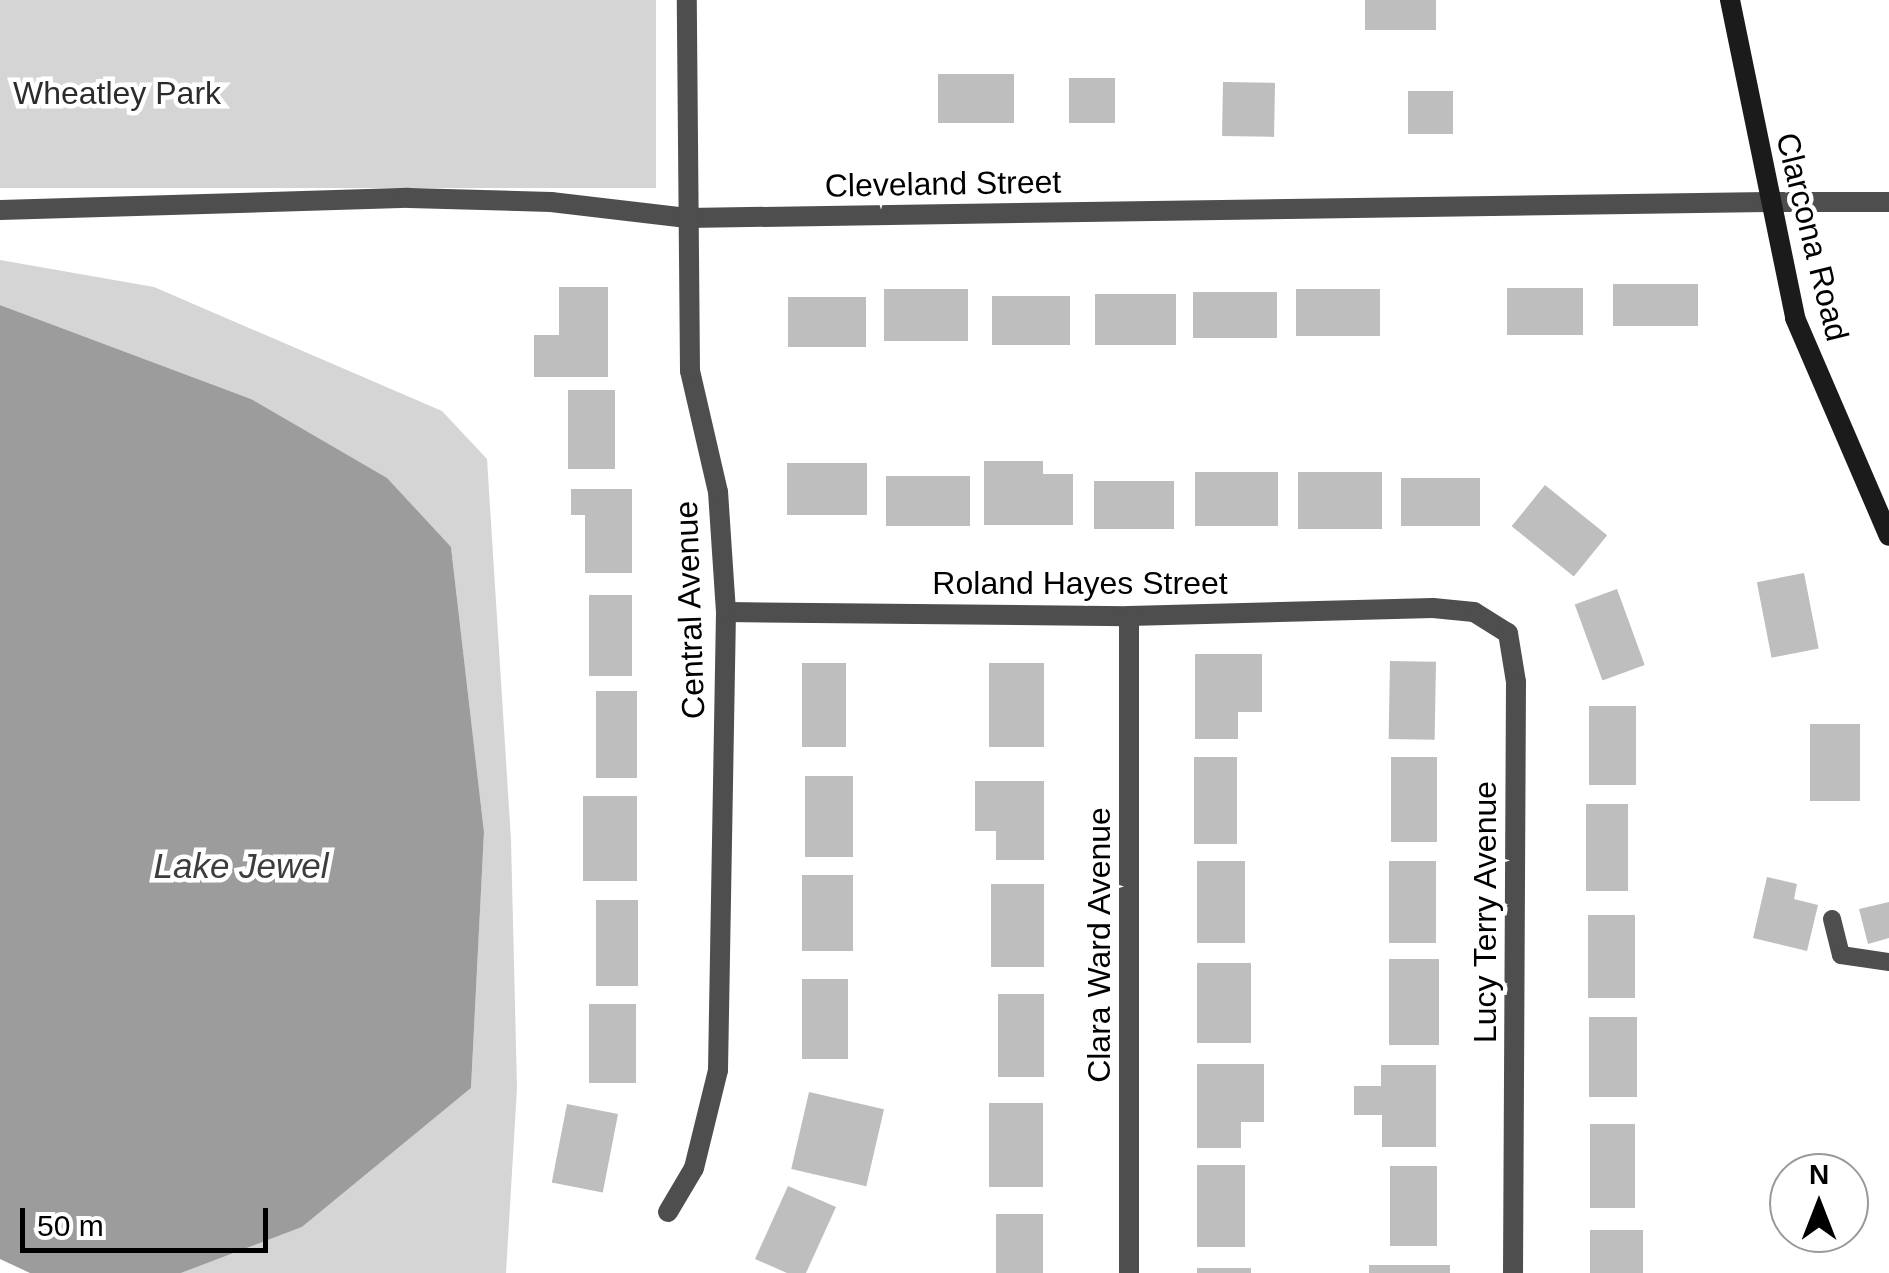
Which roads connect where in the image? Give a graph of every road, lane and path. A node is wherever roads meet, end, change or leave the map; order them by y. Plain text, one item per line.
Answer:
1 (686, 0) edge
2 (1730, 0) edge
3 (1768, 202) junction
4 (1889, 202) edge
5 (0, 210) edge
6 (687, 218) junction
7 (1889, 536) edge
8 (1433, 608) joint
9 (726, 612) junction
10 (1129, 616) junction
11 (1832, 919) dead end
12 (1889, 962) edge
13 (668, 1212) dead end
14 (1129, 1273) edge
15 (1513, 1273) edge

1 - 6 street, Central Avenue
2 - 3 main road, Clarcona Road
3 - 4 street, Cleveland Street
3 - 6 street, Cleveland Street
3 - 7 main road, Clarcona Road
5 - 6 street, Cleveland Street
6 - 9 street, Central Avenue
8 - 10 street, Roland Hayes Street
8 - 15 street, Lucy Terry Avenue
9 - 10 street, Roland Hayes Street
9 - 13 street, Central Avenue
10 - 14 street, Clara Ward Avenue
11 - 12 lane

